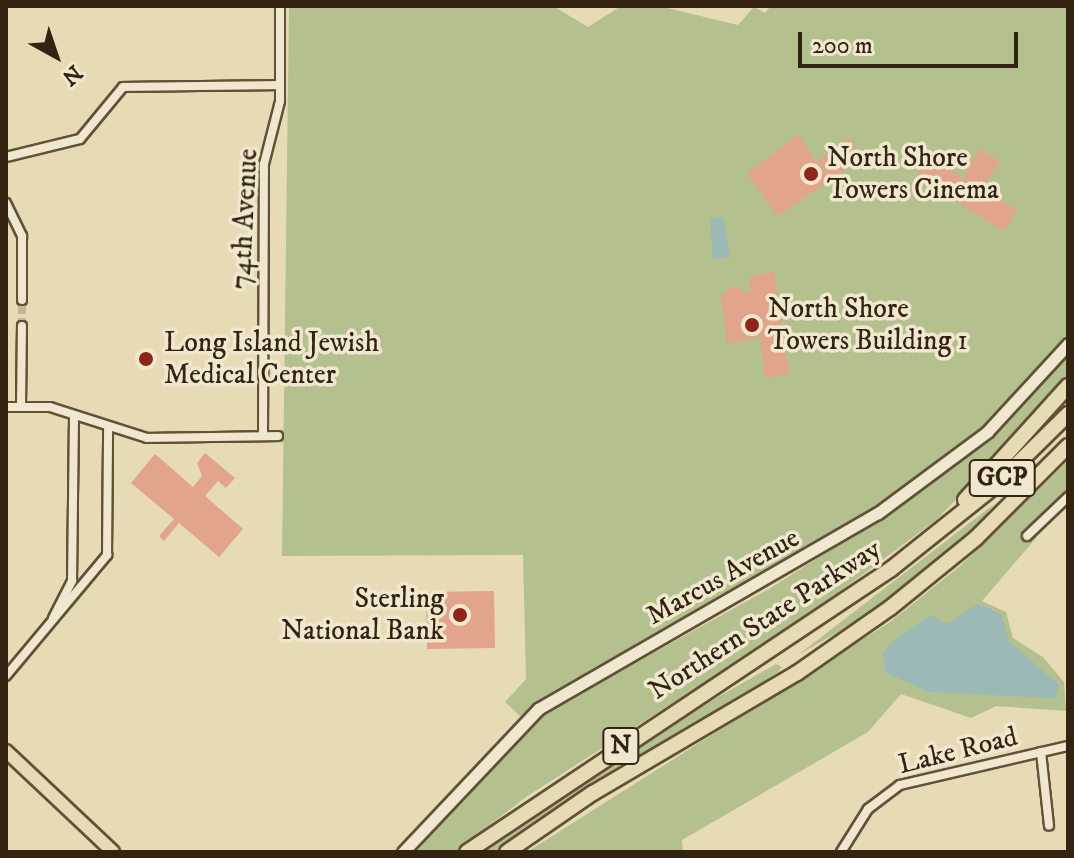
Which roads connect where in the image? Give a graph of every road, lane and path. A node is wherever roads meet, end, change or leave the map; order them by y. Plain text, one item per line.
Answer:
1 (280, 6) edge
2 (280, 85) junction
3 (6, 157) edge
4 (6, 203) edge
5 (22, 300) tunnel mouth
6 (22, 326) tunnel mouth
7 (1068, 344) edge
8 (1068, 386) edge
9 (21, 406) junction
10 (6, 407) edge
11 (1068, 414) edge
12 (74, 416) junction
13 (108, 428) junction
14 (263, 436) junction
15 (278, 436) dead end
16 (1068, 446) edge
17 (1068, 497) edge
18 (1027, 536) dead end
19 (933, 538) joint
20 (976, 538) joint
21 (869, 585) junction
22 (45, 633) junction
23 (6, 676) edge
24 (1068, 746) edge
25 (6, 751) edge
26 (1041, 752) junction
27 (1049, 826) dead end
28 (113, 852) edge
29 (403, 852) edge
30 (467, 852) edge
31 (509, 852) edge
32 (841, 852) edge

1 - 2 street, 74th Avenue
2 - 3 street
2 - 14 street, 74th Avenue
4 - 5 street
6 - 9 street
7 - 29 main road, Marcus Avenue
8 - 21 highway
9 - 10 street
9 - 12 street
11 - 19 highway, GCP
12 - 13 street
12 - 22 street
13 - 14 street
13 - 22 street
14 - 15 street
16 - 20 highway, GCP
17 - 18 street
19 - 21 highway, Northern State Parkway / N
20 - 31 highway, Northern State Parkway / N
21 - 30 highway, Northern State Parkway / N
22 - 23 street
24 - 26 street, Lake Road
25 - 28 main road
26 - 27 street
26 - 32 street, Lake Road

